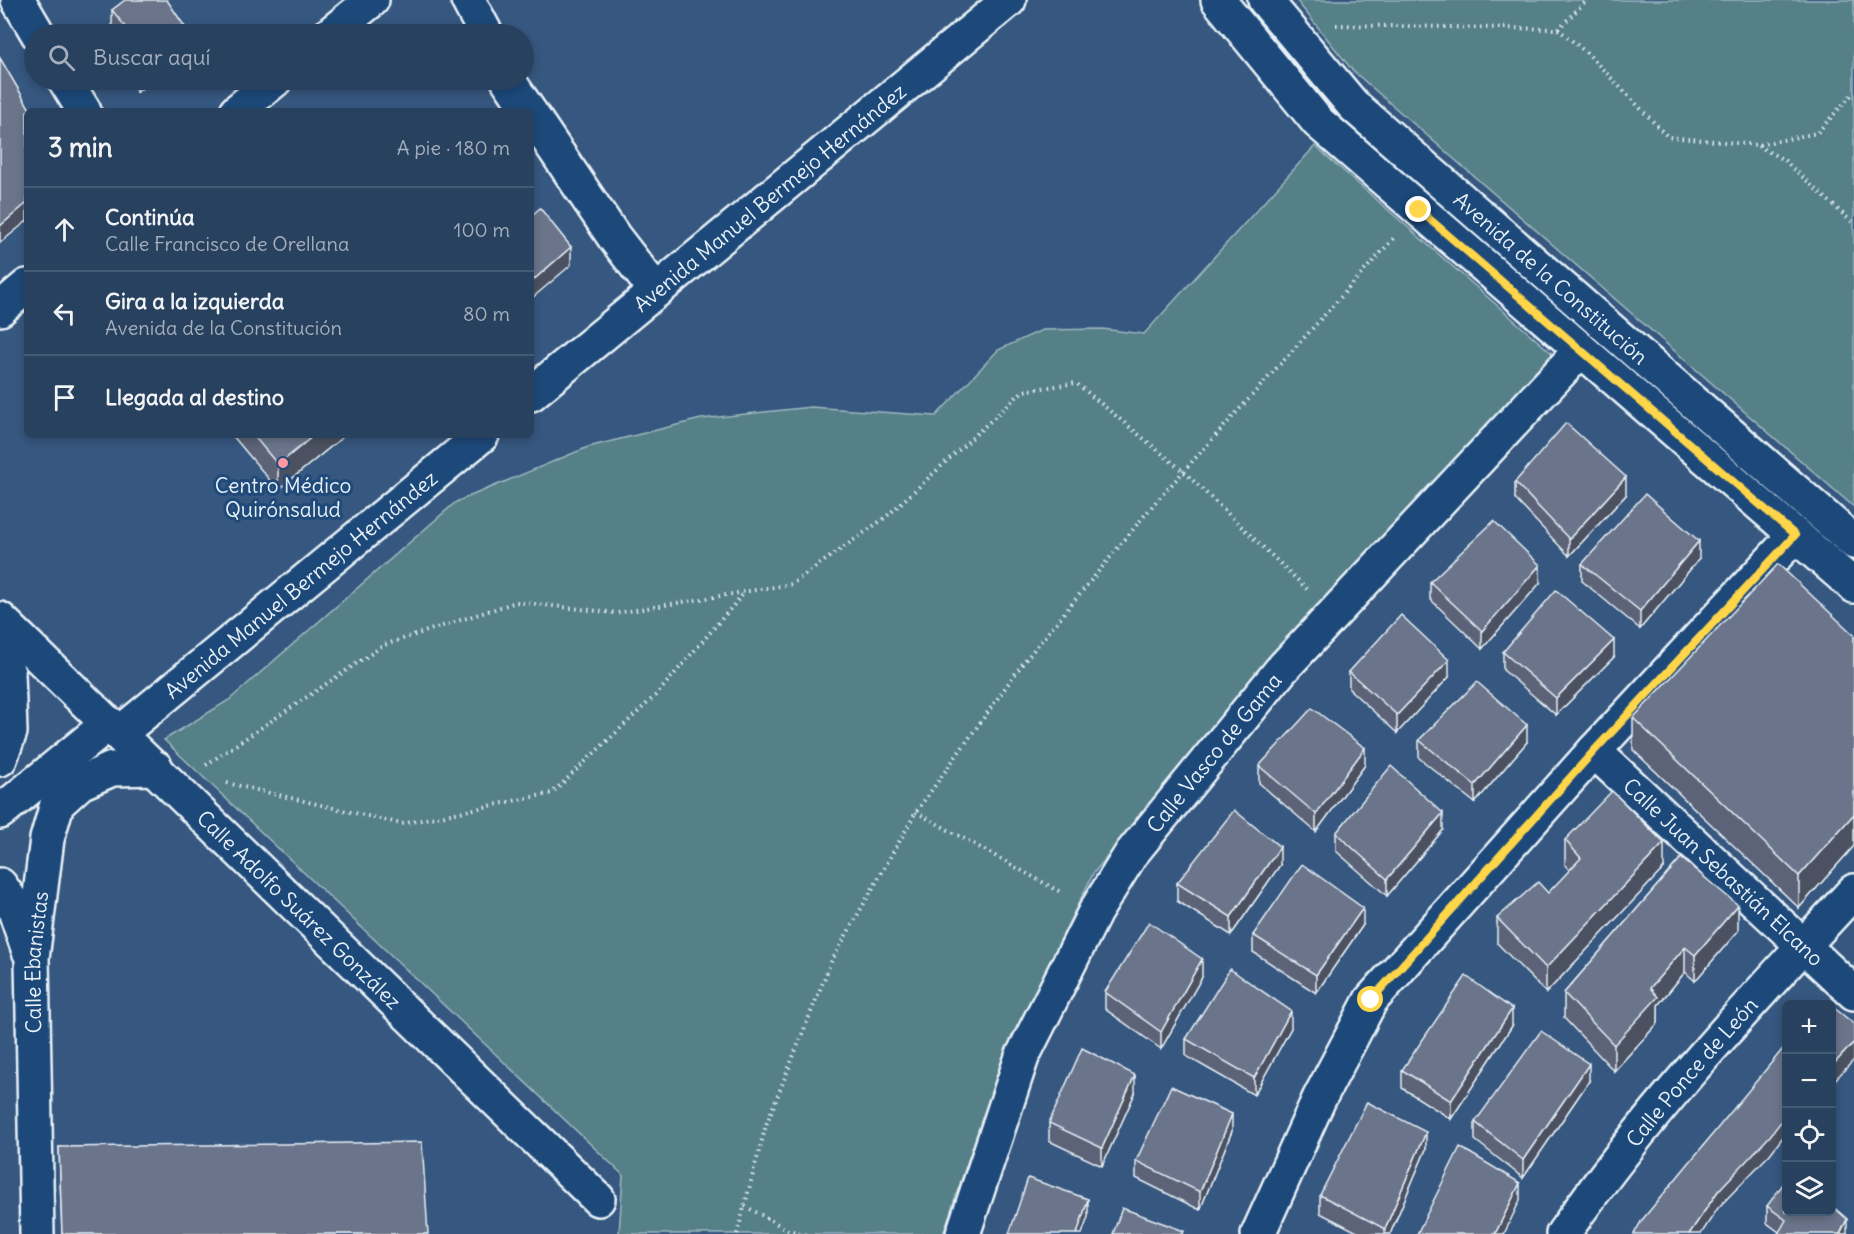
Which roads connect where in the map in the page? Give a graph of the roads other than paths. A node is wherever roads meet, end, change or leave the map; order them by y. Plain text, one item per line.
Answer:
1 (18, 0) edge
2 (372, 0) edge
3 (468, 0) edge
4 (1009, 0) edge
5 (1218, 0) edge
6 (1265, 0) edge
7 (32, 24) edge
8 (342, 24) edge
9 (481, 24) edge
10 (71, 90) edge
11 (263, 90) edge
12 (515, 90) edge
13 (82, 108) edge
14 (241, 108) edge
15 (527, 108) edge
16 (534, 119) edge
17 (24, 289) edge
18 (656, 291) junction
19 (0, 309) edge
20 (1581, 350) junction
21 (534, 392) edge
22 (478, 438) edge
23 (1795, 535) junction
24 (1854, 542) edge
25 (1854, 586) edge
26 (0, 620) edge
27 (0, 646) edge
28 (115, 728) junction
29 (1594, 751) junction
30 (0, 759) edge
31 (156, 768) junction
32 (0, 812) edge
33 (0, 885) edge
34 (1854, 891) edge
35 (1803, 946) junction
36 (32, 958) junction
37 (1854, 993) edge
38 (598, 1199) dead end
39 (37, 1234) edge
40 (963, 1234) edge
41 (1258, 1234) edge
42 (1563, 1234) edge

1 - 7 street
2 - 8 street
3 - 9 street
4 - 18 street, Avenida Manuel Bermejo Hernández
5 - 20 street, Avenida de la Constitución
6 - 24 street, Avenida de la Constitución
10 - 13 street
11 - 14 street
12 - 15 street
16 - 18 street
17 - 19 street
18 - 21 street, Avenida Manuel Bermejo Hernández
20 - 23 street, Avenida de la Constitución
20 - 40 street, Calle Vasco de Gama
22 - 28 street, Avenida Manuel Bermejo Hernández
23 - 25 street, Avenida de la Constitución
23 - 29 street
26 - 28 street, Calle Adolfo Suárez González
27 - 30 street
28 - 31 street, Calle Adolfo Suárez González
28 - 32 street, Avenida Manuel Bermejo Hernández
29 - 35 street, Calle Juan Sebastián Elcano
29 - 41 street
31 - 36 street, Calle Ebanistas
31 - 38 street, Calle Adolfo Suárez González
33 - 36 street
34 - 35 street, Calle Ponce de León
35 - 37 street, Calle Juan Sebastián Elcano
35 - 42 street, Calle Ponce de León
36 - 39 street, Calle Ebanistas

